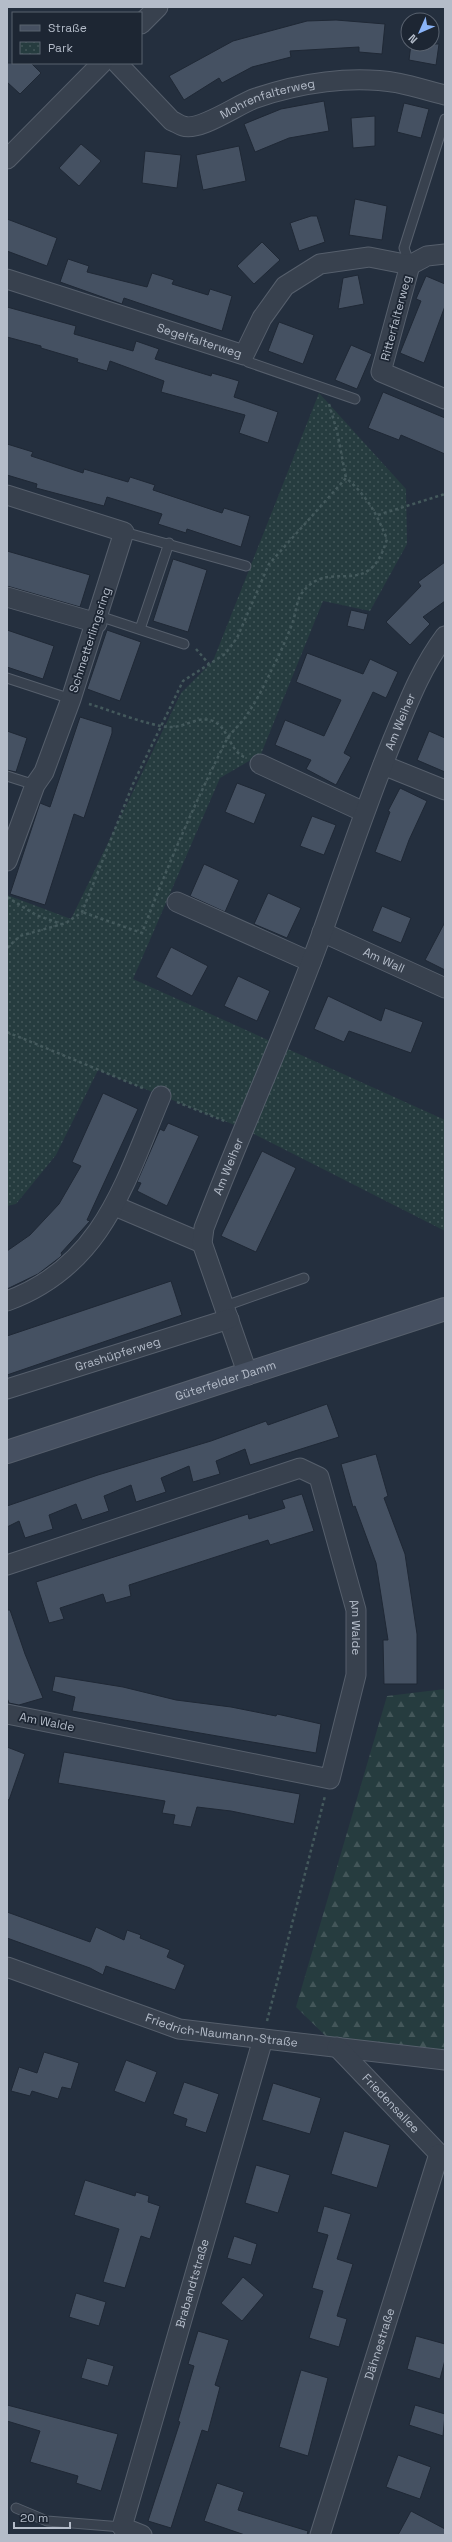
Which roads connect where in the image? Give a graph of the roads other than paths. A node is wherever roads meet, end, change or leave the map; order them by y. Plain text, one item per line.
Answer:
1 (158, 7) edge
2 (142, 23) edge
3 (101, 64) edge
4 (118, 64) edge
5 (445, 96) edge
6 (445, 119) edge
7 (7, 159) edge
8 (445, 254) edge
9 (410, 265) junction
10 (7, 279) edge
11 (244, 355) junction
12 (355, 399) dead end
13 (445, 399) edge
14 (7, 495) edge
15 (124, 532) junction
16 (169, 543) junction
17 (246, 566) dead end
18 (7, 597) edge
19 (98, 619) junction
20 (140, 629) junction
21 (445, 636) edge
22 (184, 644) road end
23 (7, 678) edge
24 (71, 699) junction
25 (260, 764) road end
26 (382, 765) junction
27 (7, 776) edge
28 (34, 785) junction
29 (445, 790) edge
30 (364, 812) junction
31 (7, 861) edge
32 (177, 902) dead end
33 (322, 932) junction
34 (311, 962) junction
35 (445, 988) edge
36 (161, 1096) road end
37 (115, 1206) junction
38 (202, 1243) junction
39 (304, 1278) dead end
40 (7, 1301) edge
41 (445, 1309) edge
42 (227, 1312) junction
43 (248, 1375) junction
44 (7, 1389) edge
45 (7, 1452) edge
46 (7, 1565) edge
47 (7, 1714) edge
48 (7, 1967) edge
49 (263, 2039) junction
50 (337, 2047) junction
51 (445, 2060) edge
52 (442, 2157) edge
53 (16, 2508) dead end
54 (122, 2527) junction
55 (142, 2535) edge
56 (320, 2535) edge

1 - 2 street
3 - 7 street
4 - 5 street, Mohrenfalterweg
6 - 9 lane
8 - 9 street
9 - 11 street, Segelfalterweg
9 - 13 street, Ritterfalterweg
10 - 11 street, Segelfalterweg
11 - 12 lane
14 - 15 street
15 - 16 lane
15 - 19 street, Schmetterlingsring
16 - 17 lane
16 - 20 lane
18 - 19 street
19 - 20 lane
19 - 24 street, Schmetterlingsring
20 - 22 lane
21 - 26 street, Am Weiher
23 - 24 lane
24 - 28 street, Schmetterlingsring
25 - 30 street
26 - 29 street
26 - 30 street, Am Weiher
27 - 28 lane
28 - 31 street, Schmetterlingsring
30 - 33 street, Am Weiher
32 - 34 street
33 - 34 street, Am Weiher
33 - 35 street, Am Wall
34 - 38 street, Am Weiher
36 - 37 street
37 - 38 street
37 - 40 street
38 - 42 street
39 - 42 lane
41 - 43 street, Güterfelder Damm
42 - 43 street
42 - 44 street, Grashüpferweg
43 - 45 street, Güterfelder Damm
46 - 47 street, Am Walde
48 - 49 street, Friedrich-Naumann-Straße
49 - 50 street, Friedrich-Naumann-Straße
49 - 54 street, Brabandtstraße
50 - 51 street, Friedrich-Naumann-Straße
50 - 52 street, Friedensallee
52 - 56 street, Dähnestraße
53 - 54 lane
54 - 55 street

